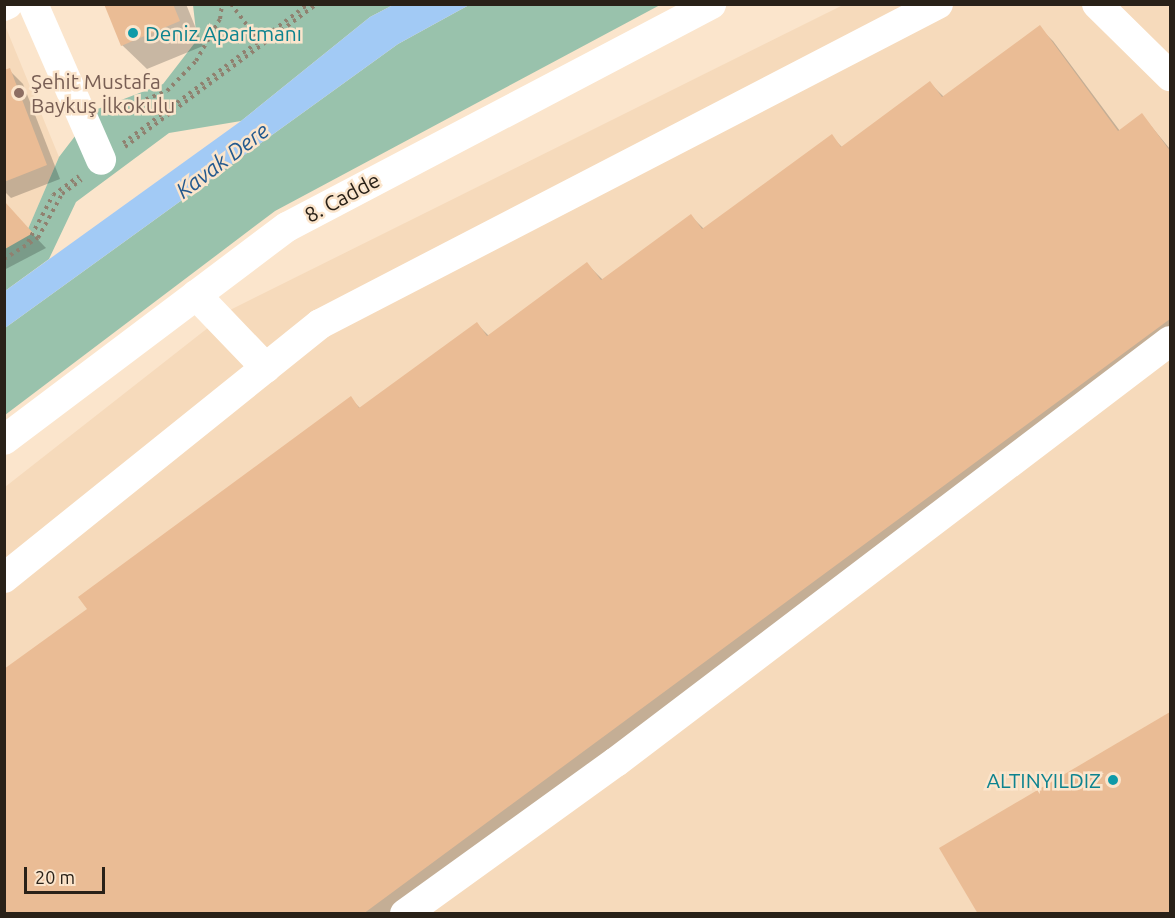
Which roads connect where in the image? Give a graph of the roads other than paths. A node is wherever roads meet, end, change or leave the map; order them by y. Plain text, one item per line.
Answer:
1 (33, 4) edge
2 (711, 4) edge
3 (938, 4) edge
4 (1097, 4) edge
5 (1170, 76) edge
6 (103, 162) road end
7 (196, 295) junction
8 (1170, 341) edge
9 (266, 368) junction
10 (4, 440) edge
11 (4, 578) edge
12 (405, 914) edge

1 - 6 street
2 - 7 street, 8. Cadde
3 - 9 street
4 - 5 street
7 - 9 street
7 - 10 street, 8. Cadde
8 - 12 street
9 - 11 street

